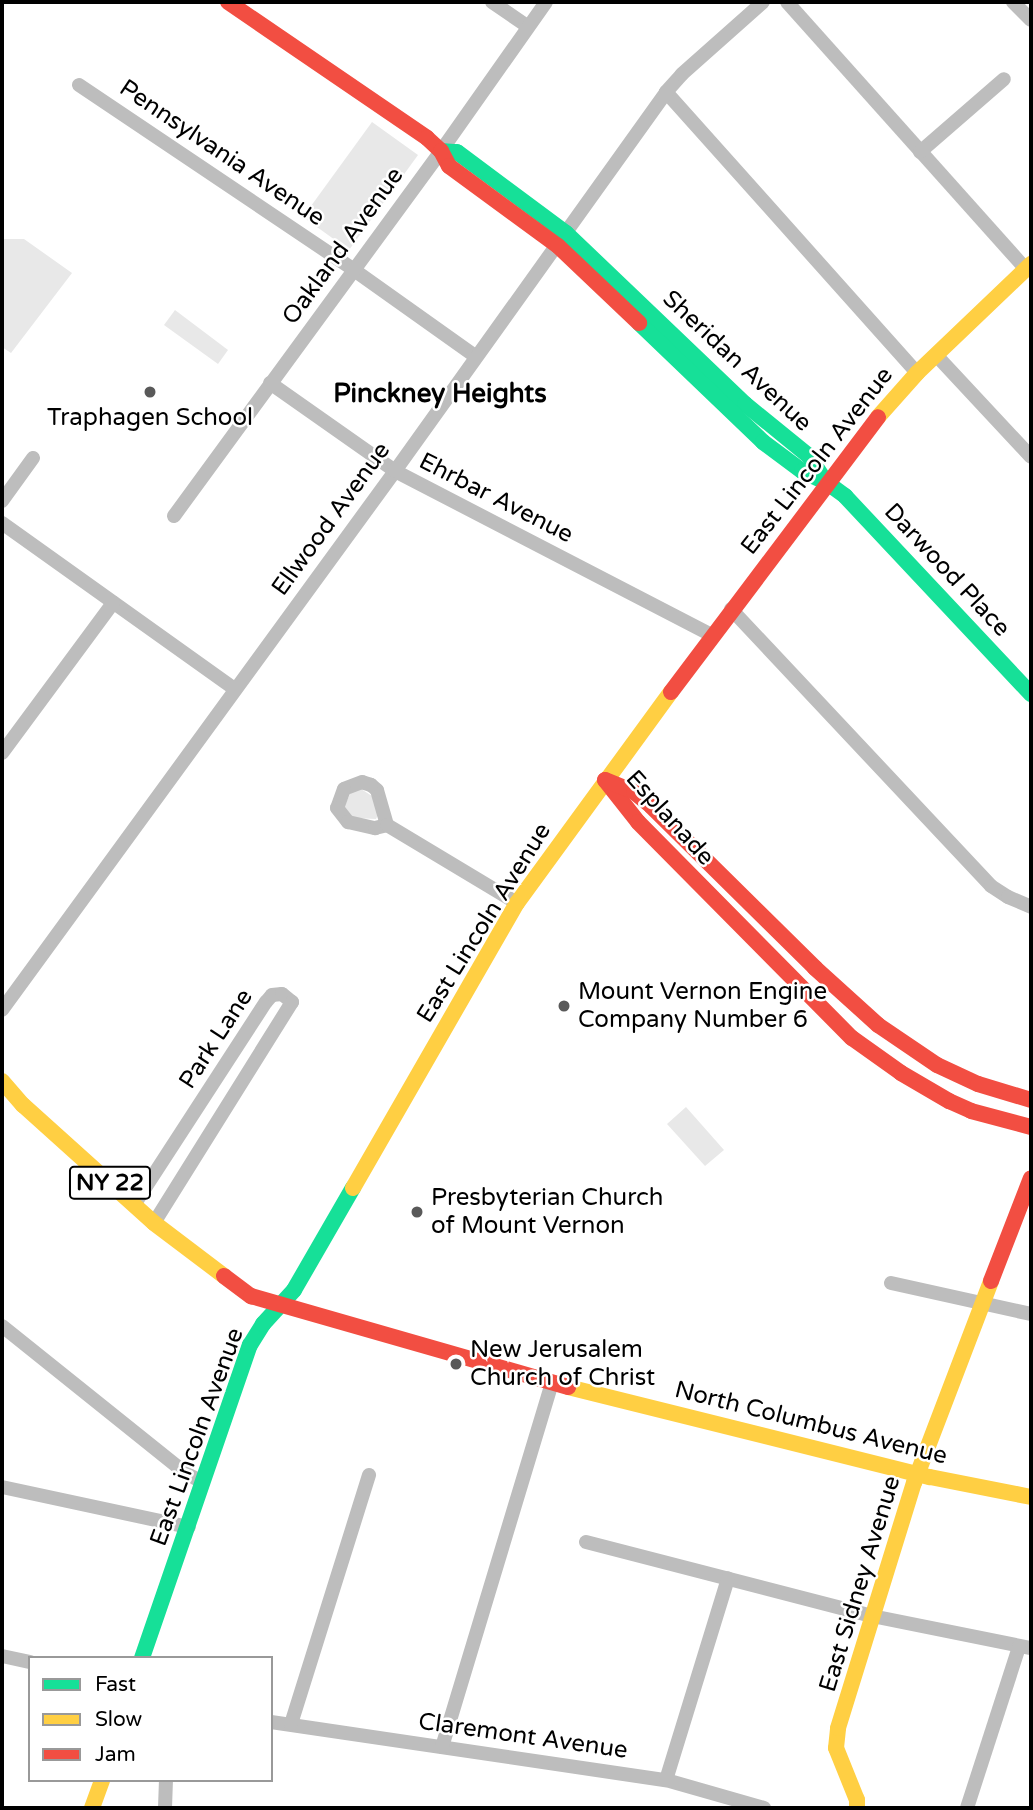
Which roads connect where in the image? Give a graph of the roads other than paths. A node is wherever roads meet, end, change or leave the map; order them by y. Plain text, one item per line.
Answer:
1 (228, 2) edge
2 (492, 2) edge
3 (546, 2) edge
4 (763, 2) edge
5 (788, 2) edge
6 (1013, 2) edge
7 (1031, 20) edge
8 (527, 26) junction
9 (1004, 79) dead end
10 (79, 85) dead end
11 (666, 92) junction
12 (441, 151) junction
13 (920, 152) junction
14 (562, 239) junction
15 (1029, 267) edge
16 (354, 270) junction
17 (936, 355) junction
18 (475, 356) junction
19 (917, 373) junction
20 (270, 383) junction
21 (33, 457) dead end
22 (1031, 457) edge
23 (395, 471) junction
24 (826, 482) junction
25 (2, 501) edge
26 (174, 516) dead end
27 (2, 523) edge
28 (113, 603) junction
29 (731, 609) junction
30 (712, 635) junction
31 (235, 689) junction
32 (1031, 694) edge
33 (2, 753) edge
34 (605, 780) junction
35 (387, 825) dead end
36 (517, 903) junction
37 (1031, 907) edge
38 (2, 1010) edge
39 (2, 1081) edge
40 (2, 1099) edge
41 (1031, 1100) edge
42 (23, 1105) junction
43 (1031, 1127) edge
44 (1031, 1178) edge
45 (134, 1205) junction
46 (154, 1223) junction
47 (891, 1283) dead end
48 (280, 1306) junction
49 (983, 1306) junction
50 (1031, 1314) edge
51 (2, 1326) edge
52 (552, 1383) junction
53 (918, 1473) junction
54 (369, 1475) dead end
55 (203, 1482) junction
56 (2, 1487) edge
57 (1031, 1497) edge
58 (189, 1527) junction
59 (586, 1542) dead end
60 (728, 1578) junction
61 (872, 1616) junction
62 (1025, 1648) edge
63 (2, 1656) edge
64 (143, 1656) edge
65 (28, 1662) edge
66 (273, 1722) edge
67 (291, 1724) junction
68 (442, 1747) junction
69 (666, 1780) junction
70 (101, 1782) edge
71 (166, 1782) edge
72 (92, 1808) edge
73 (165, 1808) edge
74 (764, 1808) edge
75 (857, 1808) edge
76 (967, 1808) edge

1 - 12 main road, Sheridan Avenue
2 - 8 street
3 - 8 street, Oakland Avenue
4 - 11 street, Ellwood Avenue
5 - 13 street
6 - 7 street
8 - 12 street, Oakland Avenue
9 - 13 street
10 - 16 street, Pennsylvania Avenue
11 - 14 street, Ellwood Avenue
11 - 19 street
12 - 14 main road, Sheridan Avenue
12 - 16 street, Oakland Avenue
13 - 15 street
14 - 18 street, Ellwood Avenue
14 - 24 main road, Sheridan Avenue
15 - 17 main road, East Lincoln Avenue
16 - 18 street, Pennsylvania Avenue
16 - 20 street, Oakland Avenue
17 - 19 main road, East Lincoln Avenue
17 - 22 street
18 - 23 street, Ellwood Avenue
19 - 24 main road, East Lincoln Avenue
20 - 23 street, Ehrbar Avenue
20 - 26 street, Oakland Avenue
21 - 25 street
23 - 30 street, Ehrbar Avenue
23 - 31 street, Ellwood Avenue
24 - 29 main road, East Lincoln Avenue
24 - 32 main road, Darwood Place
27 - 28 street
28 - 31 street
28 - 33 street
29 - 30 main road, East Lincoln Avenue
29 - 37 street
30 - 34 main road, East Lincoln Avenue
31 - 38 street, Ellwood Avenue
34 - 36 main road, East Lincoln Avenue
34 - 41 main road, Esplanade
34 - 43 main road, Esplanade
35 - 36 street
36 - 48 main road, East Lincoln Avenue
39 - 42 main road, North Columbus Avenue / NY 22
40 - 42 street
42 - 45 main road, North Columbus Avenue / NY 22
44 - 49 main road, East Sidney Avenue
45 - 46 main road, North Columbus Avenue / NY 22
45 - 46 street, Park Lane
46 - 48 main road, North Columbus Avenue / NY 22
47 - 49 street
48 - 52 main road, North Columbus Avenue / NY 22
48 - 55 main road, East Lincoln Avenue
49 - 50 street
49 - 53 main road, East Sidney Avenue
51 - 55 street
52 - 53 main road, North Columbus Avenue / NY 22
52 - 68 street
53 - 57 main road, North Columbus Avenue / NY 22
53 - 61 main road, East Sidney Avenue
54 - 67 street
55 - 58 main road, East Lincoln Avenue
56 - 58 street
58 - 64 main road, East Lincoln Avenue
59 - 60 street
60 - 61 street
60 - 69 street
61 - 62 street
61 - 75 main road, East Sidney Avenue
62 - 76 street
63 - 65 street
66 - 67 street, Claremont Avenue
67 - 68 street, Claremont Avenue
68 - 69 street, Claremont Avenue
69 - 74 street, Claremont Avenue
70 - 72 main road
71 - 73 street

